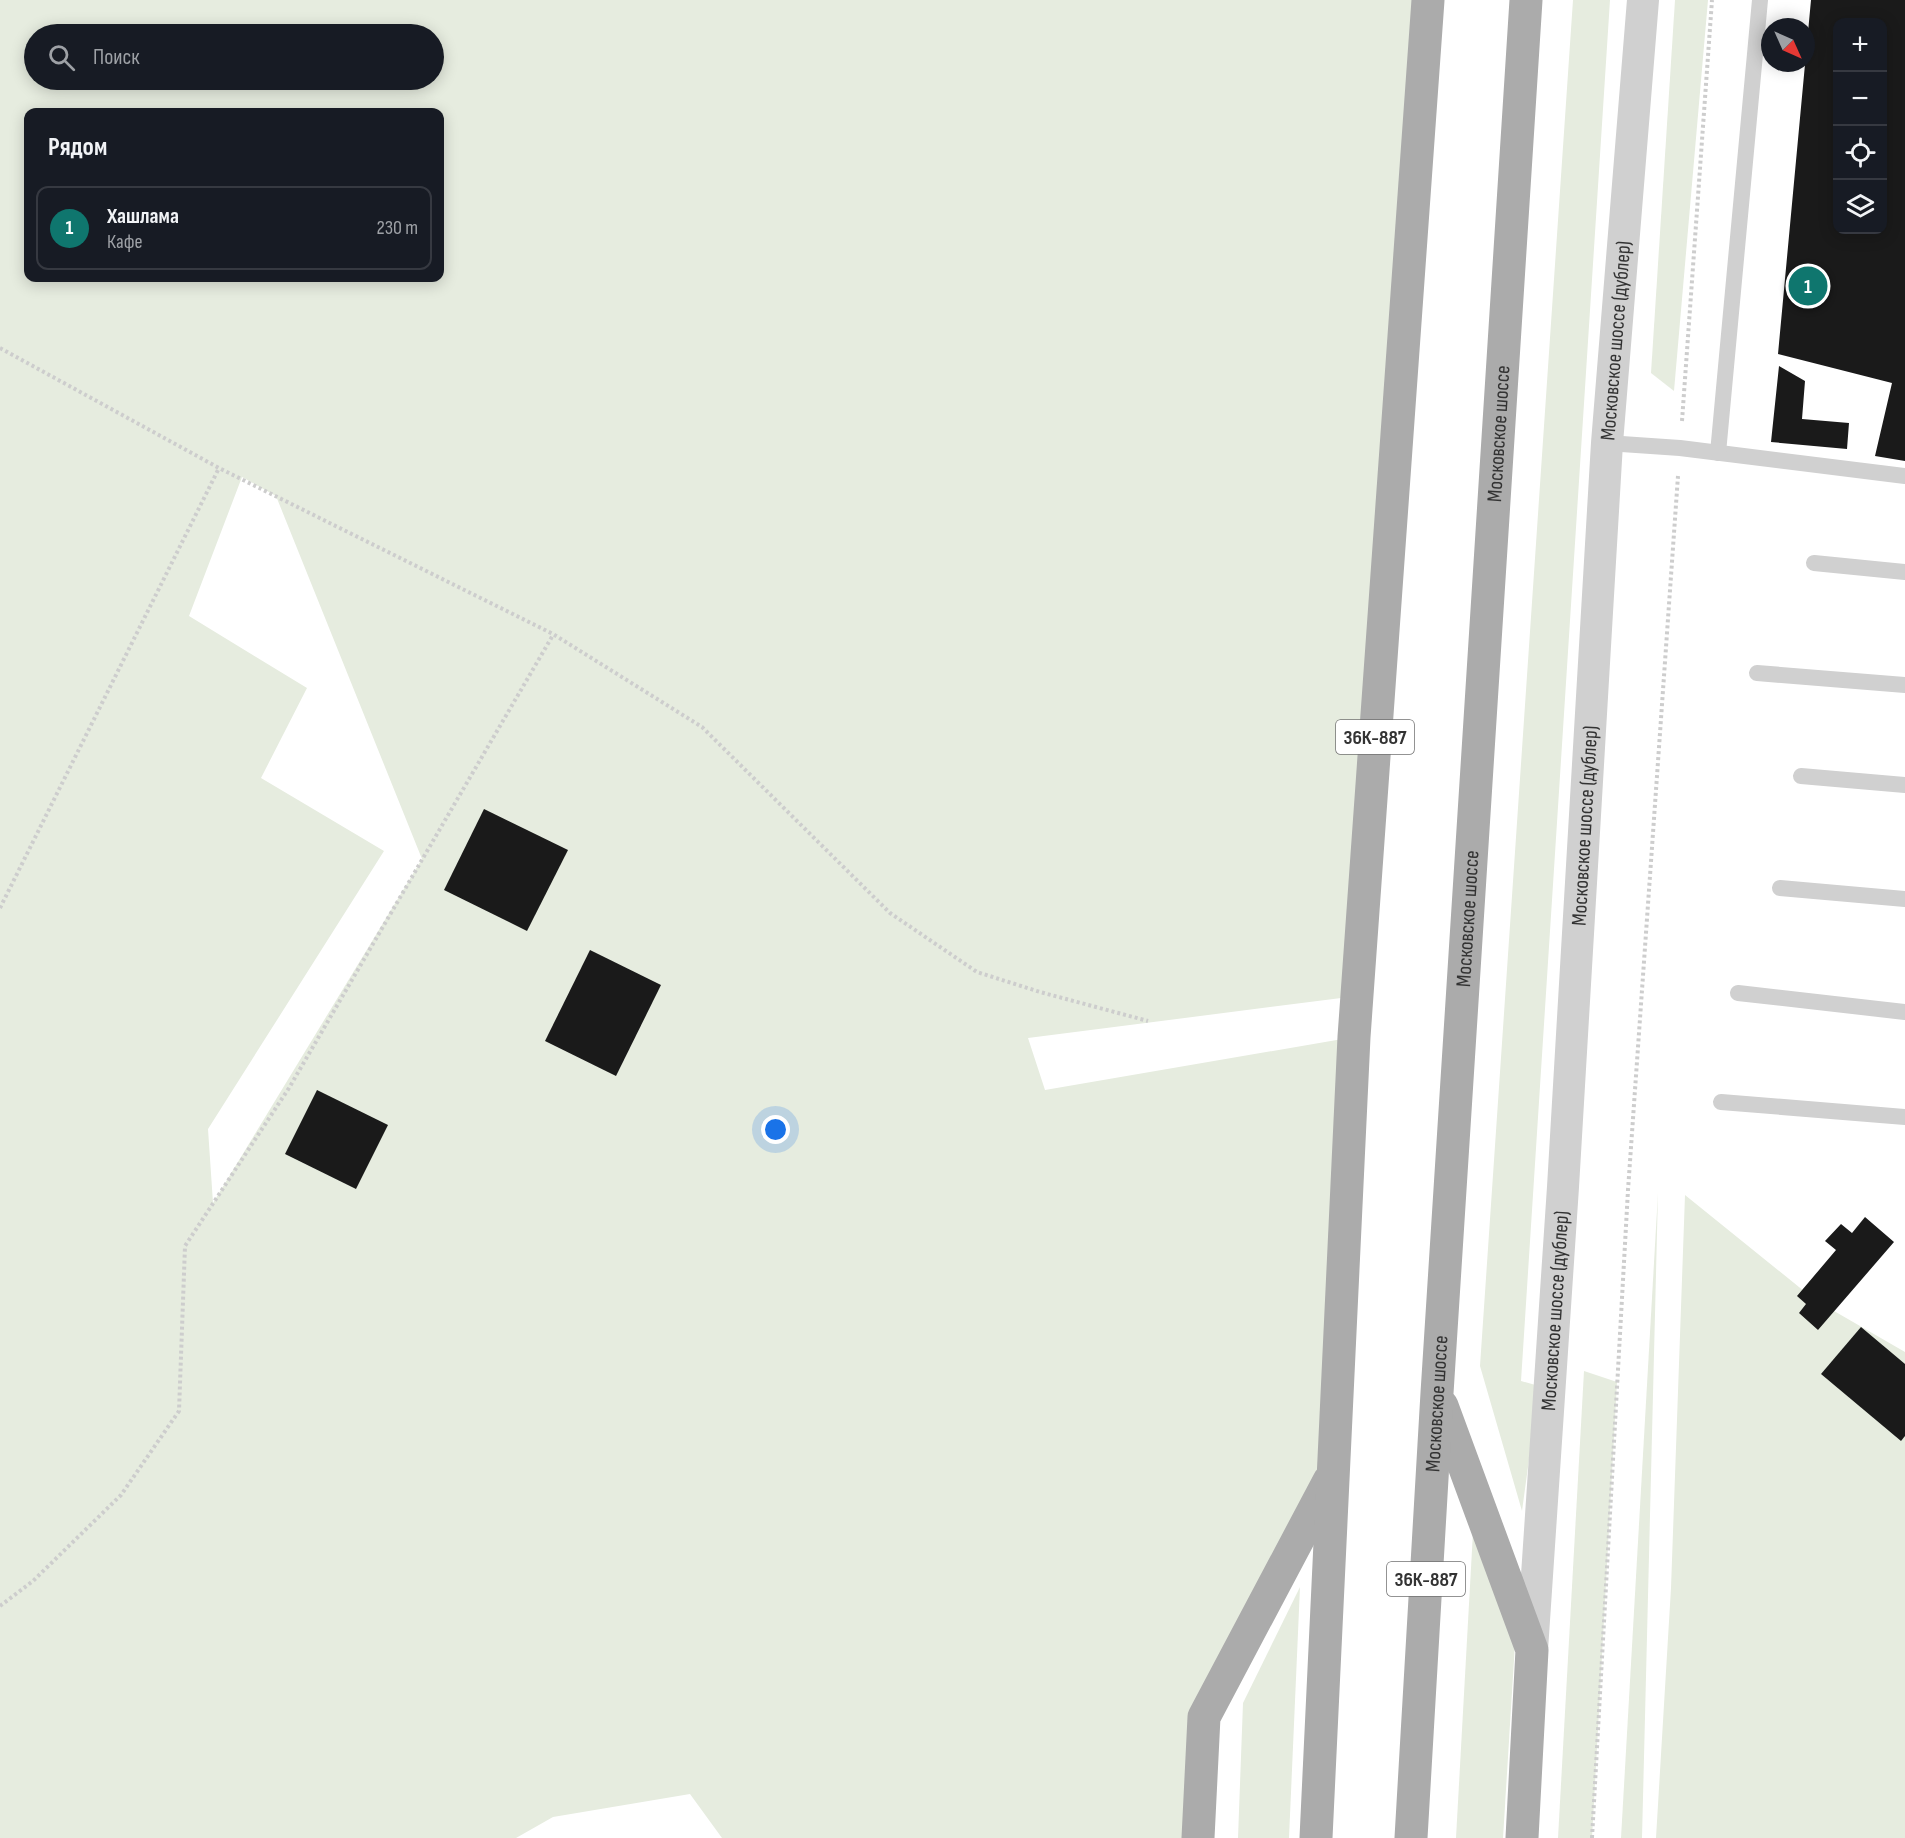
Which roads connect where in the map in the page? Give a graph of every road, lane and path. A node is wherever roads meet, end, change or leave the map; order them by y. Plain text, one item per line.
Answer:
1 (1428, 0) edge
2 (1643, 0) edge
3 (1712, 0) edge
4 (1760, 0) edge
5 (1528, 7) edge
6 (0, 348) edge
7 (1607, 442) junction
8 (1680, 448) junction
9 (1718, 453) junction
10 (219, 468) junction
11 (1905, 476) edge
12 (1814, 563) dead end
13 (1905, 572) edge
14 (553, 634) junction
15 (1757, 672) dead end
16 (1905, 685) edge
17 (1801, 776) dead end
18 (1905, 785) edge
19 (1780, 888) dead end
20 (1905, 899) edge
21 (0, 908) edge
22 (1738, 993) dead end
23 (1905, 1012) edge
24 (1148, 1021) dead end
25 (1721, 1102) dead end
26 (1905, 1117) edge
27 (1437, 1393) junction
28 (1333, 1474) junction
29 (0, 1606) edge
30 (1532, 1650) junction
31 (1198, 1838) edge
32 (1316, 1838) edge
33 (1411, 1838) edge
34 (1522, 1838) edge
35 (1592, 1838) edge

1 - 28 main road, 36К-887
2 - 7 street, Московское шоссе (дублер)
3 - 8 path
4 - 9 lane
5 - 27 main road, Московское шоссе / 36К-887
6 - 10 path
7 - 8 lane
7 - 30 street, Московское шоссе (дублер)
8 - 9 lane
8 - 35 path
9 - 11 lane
10 - 14 path
10 - 21 path
12 - 13 lane
14 - 24 path
14 - 29 path
15 - 16 lane
17 - 18 lane
19 - 20 lane
22 - 23 lane
25 - 26 lane
27 - 30 main road
27 - 33 main road, Московское шоссе / 36К-887
28 - 31 main road
28 - 32 main road, 36К-887
30 - 34 main road

